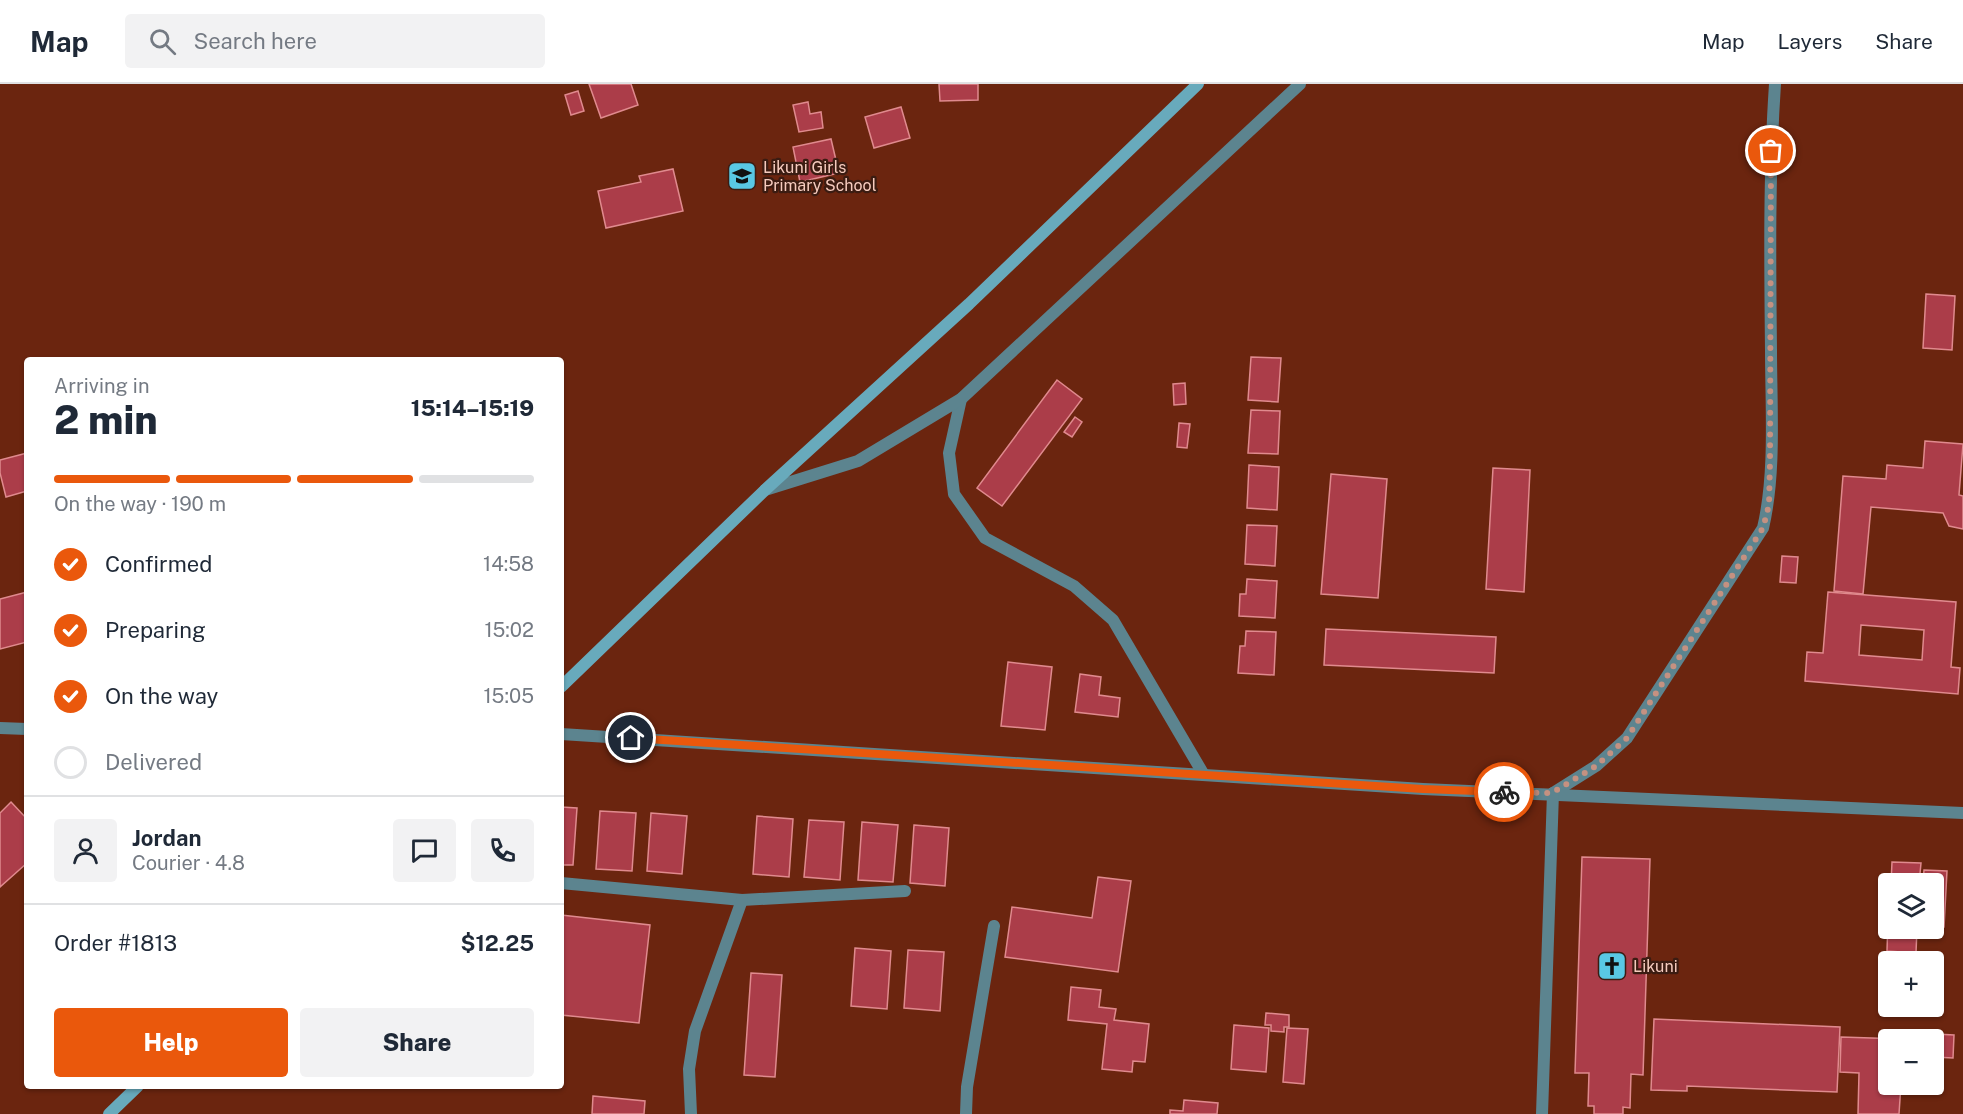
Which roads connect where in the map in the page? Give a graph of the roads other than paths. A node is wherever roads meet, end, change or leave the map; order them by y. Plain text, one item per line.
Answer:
1 (1198, 84) edge
2 (1300, 84) edge
3 (1775, 84) edge
4 (961, 399) junction
5 (765, 490) junction
6 (564, 684) edge
7 (0, 728) edge
8 (24, 729) edge
9 (564, 734) edge
10 (1204, 775) junction
11 (1552, 793) junction
12 (1963, 813) edge
13 (564, 883) edge
14 (904, 891) dead end
15 (742, 900) junction
16 (994, 926) dead end
17 (135, 1089) edge
18 (109, 1114) edge
19 (691, 1114) edge
20 (966, 1114) edge
21 (1542, 1114) edge

1 - 5 main road
2 - 4 street
3 - 11 street
4 - 5 street
4 - 10 street
5 - 6 main road
7 - 8 street
9 - 10 street
10 - 11 street
11 - 12 street
11 - 21 street
13 - 15 street
14 - 15 street
15 - 19 street
16 - 20 street
17 - 18 main road

